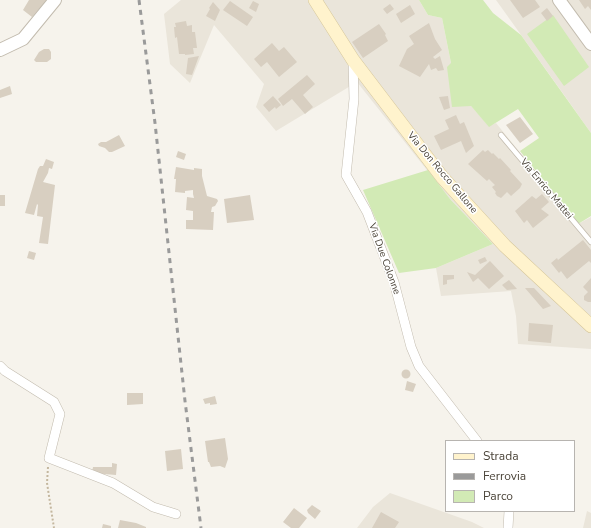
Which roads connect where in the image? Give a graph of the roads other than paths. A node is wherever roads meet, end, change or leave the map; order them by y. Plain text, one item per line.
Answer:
1 (55, 0) edge
2 (315, 0) edge
3 (559, 0) edge
4 (591, 44) edge
5 (0, 50) edge
6 (353, 60) junction
7 (501, 135) dead end
8 (591, 242) edge
9 (591, 326) edge
10 (0, 366) edge
11 (476, 440) edge
12 (509, 512) edge
13 (176, 514) dead end
14 (508, 528) edge

1 - 5 street
2 - 6 main road, Via Don Rocco Gallone
3 - 4 street
6 - 9 main road, Via Don Rocco Gallone
6 - 11 street, Via Due Colonne
7 - 8 lane, Via Enrico Mattei
10 - 13 street
12 - 14 street

